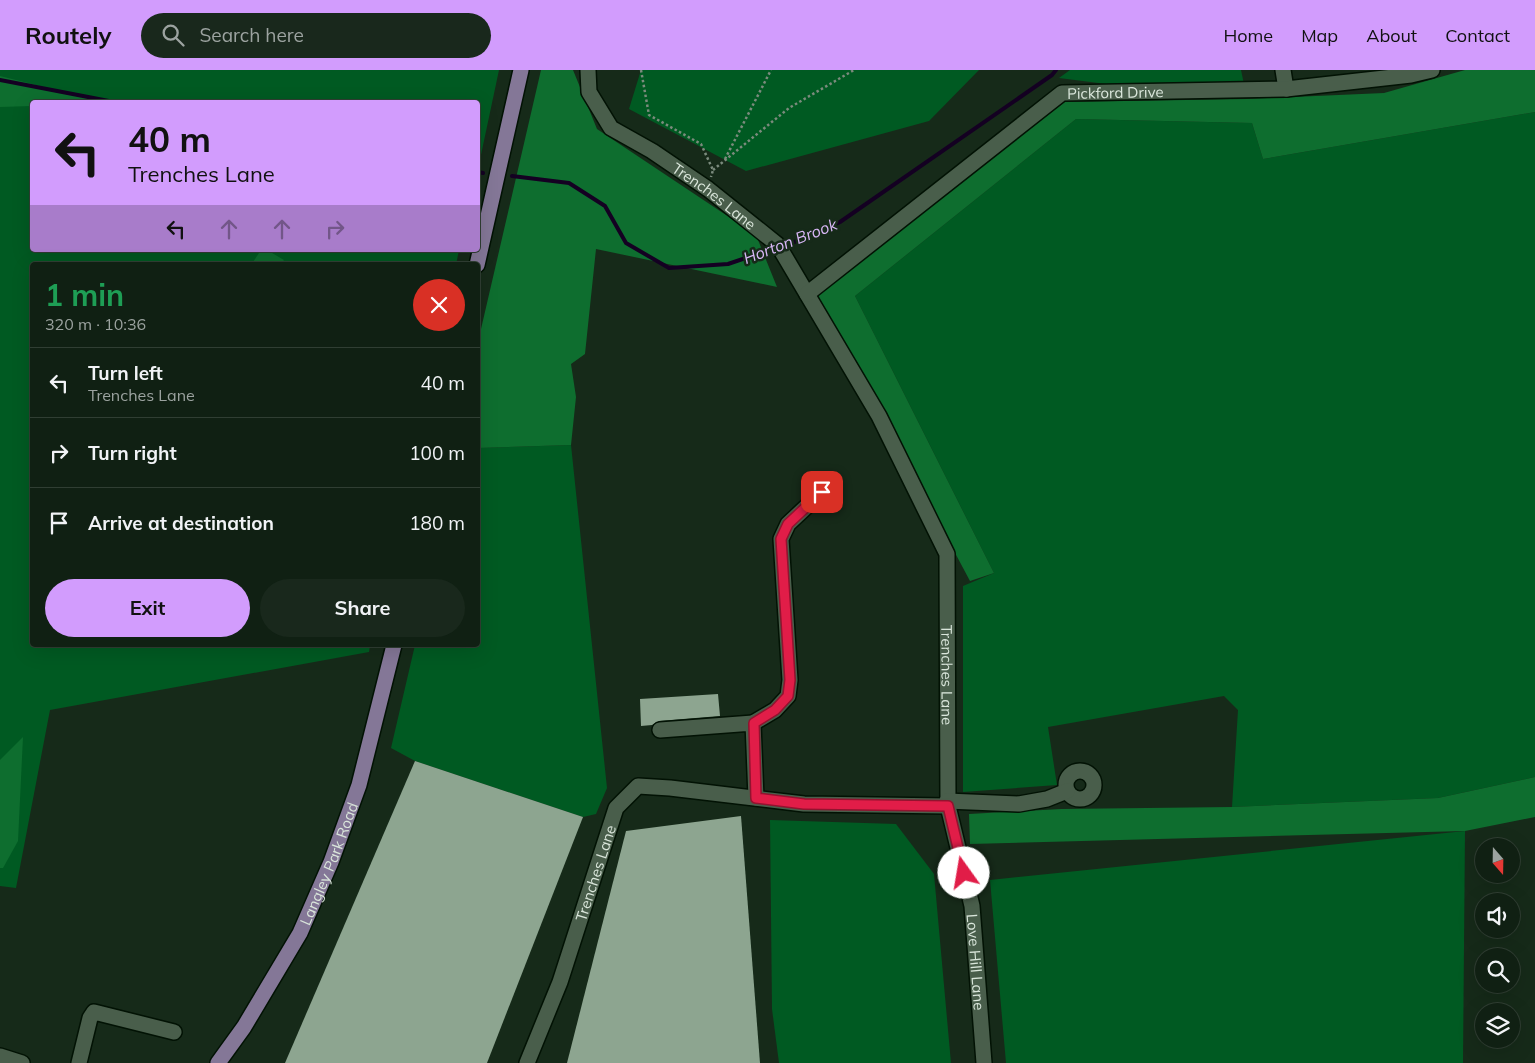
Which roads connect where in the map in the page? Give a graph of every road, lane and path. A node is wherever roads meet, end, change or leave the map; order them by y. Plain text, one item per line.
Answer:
1 (521, 70) edge
2 (588, 70) edge
3 (641, 70) edge
4 (770, 70) edge
5 (854, 70) edge
6 (1282, 70) edge
7 (1432, 70) edge
8 (1286, 89) junction
9 (724, 161) junction
10 (713, 170) junction
11 (708, 189) junction
12 (480, 252) edge
13 (807, 294) junction
14 (822, 492) dead end
15 (394, 647) edge
16 (754, 723) junction
17 (660, 730) dead end
18 (1067, 791) dead end
19 (756, 798) junction
20 (948, 804) junction
21 (174, 1032) dead end
22 (0, 1056) edge
23 (22, 1063) edge
24 (79, 1063) edge
25 (218, 1063) edge
26 (528, 1063) edge
27 (984, 1063) edge

1 - 12 main road
2 - 11 street, Trenches Lane
3 - 10 path
4 - 9 path
5 - 9 path
6 - 8 street
7 - 8 street, Pickford Drive
8 - 13 street, Pickford Drive
9 - 10 path
10 - 11 path
11 - 13 street, Trenches Lane
13 - 20 street, Trenches Lane
14 - 16 street
15 - 25 main road, Langley Park Road
16 - 17 street
16 - 19 street
18 - 20 street
19 - 20 street, Trenches Lane
19 - 26 street, Trenches Lane
20 - 27 street, Love Hill Lane
21 - 24 street
22 - 23 street

